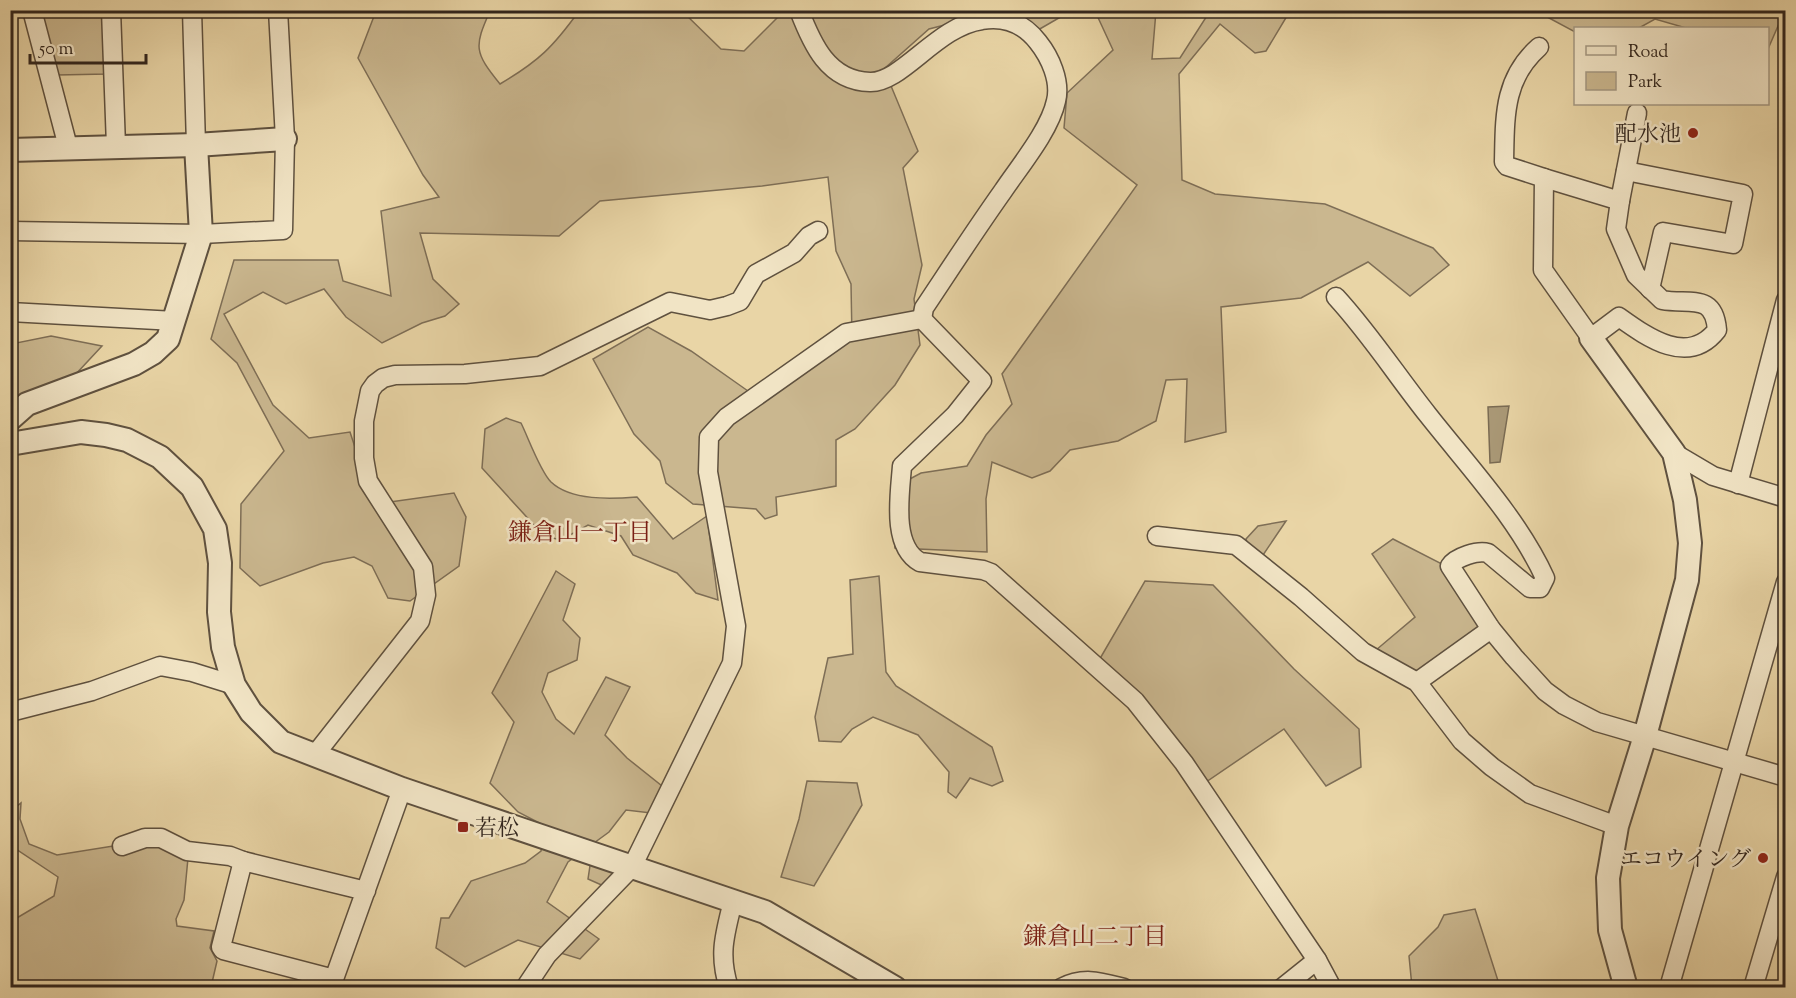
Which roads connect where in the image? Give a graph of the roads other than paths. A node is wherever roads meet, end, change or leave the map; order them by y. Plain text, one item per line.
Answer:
1 (32, 10) edge
2 (111, 10) edge
3 (192, 10) edge
4 (278, 10) edge
5 (799, 10) edge
6 (1539, 47) dead end
7 (1637, 113) dead end
8 (285, 139) junction
9 (196, 145) junction
10 (116, 146) junction
11 (68, 147) junction
12 (10, 150) edge
13 (1626, 171) junction
14 (1544, 178) junction
15 (1620, 201) junction
16 (10, 231) edge
17 (818, 231) dead end
18 (201, 234) junction
19 (1650, 289) junction
20 (1336, 297) dead end
21 (1785, 300) edge
22 (10, 312) edge
23 (922, 319) junction
24 (176, 321) junction
25 (1591, 338) junction
26 (10, 419) edge
27 (10, 444) edge
28 (1674, 453) junction
29 (1738, 484) junction
30 (1785, 498) edge
31 (1157, 536) dead end
32 (1785, 582) edge
33 (1491, 629) junction
34 (1417, 682) junction
35 (234, 685) junction
36 (10, 712) edge
37 (1645, 736) junction
38 (314, 756) junction
39 (1735, 762) junction
40 (1785, 777) edge
41 (402, 789) junction
42 (1617, 826) junction
43 (122, 846) dead end
44 (243, 861) junction
45 (632, 867) junction
46 (1785, 877) edge
47 (366, 891) junction
48 (733, 901) junction
49 (1317, 960) junction
50 (333, 983) edge
51 (525, 987) edge
52 (729, 987) edge
53 (895, 987) edge
54 (1061, 987) edge
55 (1124, 987) edge
56 (1282, 987) edge
57 (1332, 987) edge
58 (1626, 987) edge
59 (1669, 987) edge
60 (1753, 987) edge

1 - 11 street
2 - 10 street
3 - 9 street
4 - 8 street
5 - 23 street
6 - 14 street
7 - 13 street
8 - 9 street
8 - 18 street
9 - 10 street
9 - 18 street
10 - 11 street
11 - 12 street
13 - 15 street
13 - 19 street
14 - 15 street
14 - 25 street
15 - 19 street
16 - 18 street
17 - 38 street
18 - 24 street
19 - 25 street
20 - 33 street
21 - 29 street
22 - 24 street
23 - 45 street
23 - 49 street
24 - 26 street
25 - 28 street
27 - 35 street
28 - 29 street
28 - 37 street
29 - 30 street
31 - 34 street
32 - 39 street
33 - 34 street
33 - 37 street
34 - 42 street
35 - 36 street
35 - 38 street
37 - 39 street
37 - 42 street
38 - 41 street
39 - 40 street
39 - 59 street
41 - 45 street
41 - 47 street
42 - 58 street
43 - 44 street
44 - 47 street
44 - 50 street
45 - 48 street
45 - 51 street
46 - 60 street
47 - 50 street
48 - 52 street
48 - 53 street
49 - 56 street
49 - 57 street
54 - 55 street

